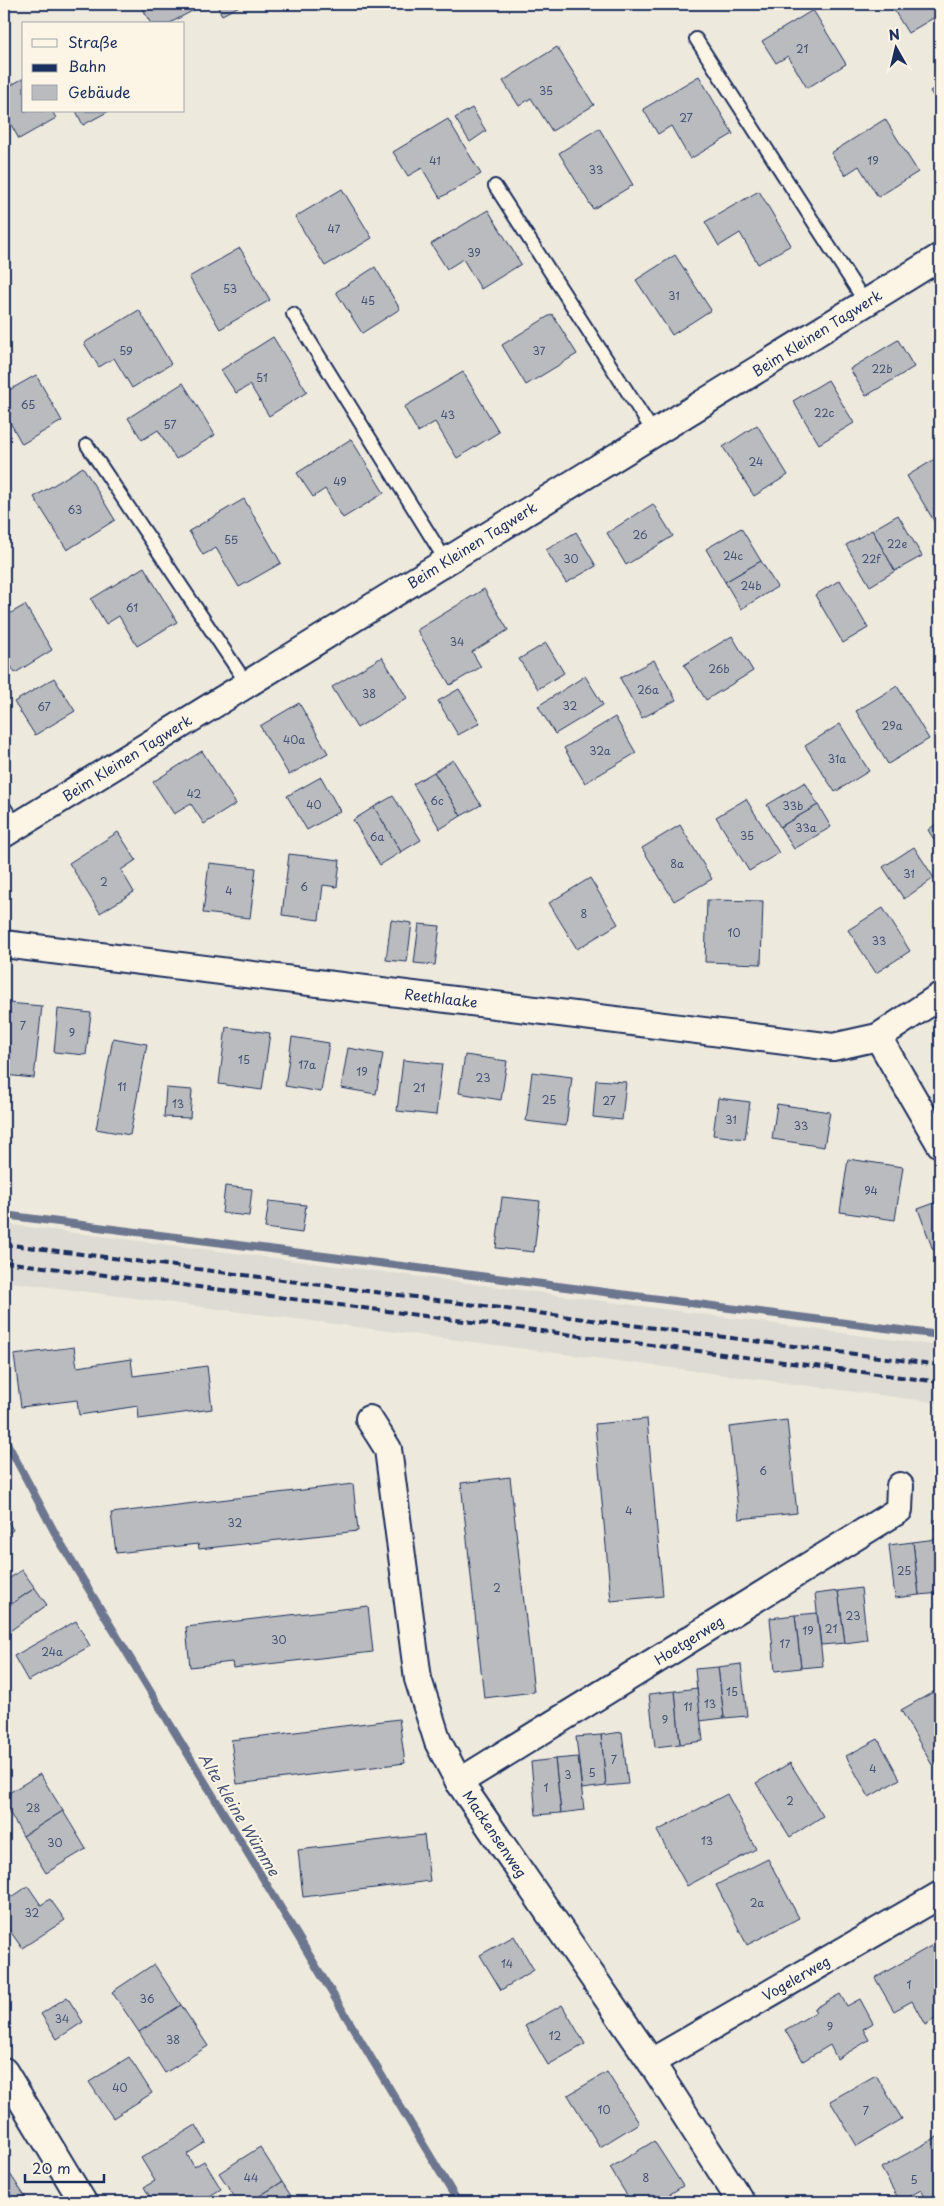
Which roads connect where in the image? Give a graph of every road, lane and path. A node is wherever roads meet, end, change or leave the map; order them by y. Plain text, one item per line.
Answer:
1 (696, 39) dead end
2 (494, 186) dead end
3 (940, 257) edge
4 (866, 302) junction
5 (293, 314) dead end
6 (654, 433) junction
7 (87, 445) dead end
8 (446, 561) junction
9 (247, 684) junction
10 (8, 822) edge
11 (4, 944) edge
12 (940, 996) edge
13 (878, 1037) junction
14 (940, 1144) edge
15 (369, 1419) dead end
16 (900, 1486) dead end
17 (459, 1782) junction
18 (940, 1895) edge
19 (651, 2062) junction
20 (4, 2070) edge
21 (83, 2202) edge
22 (741, 2202) edge

1 - 4 lane
2 - 6 lane
3 - 4 street, Beim Kleinen Tagwerk
4 - 6 street, Beim Kleinen Tagwerk
5 - 8 lane
6 - 8 street, Beim Kleinen Tagwerk
7 - 9 lane
8 - 9 street, Beim Kleinen Tagwerk
9 - 10 street, Beim Kleinen Tagwerk
11 - 13 street, Reethlaake
12 - 13 street
13 - 14 street
15 - 17 street, Mackensenweg
16 - 17 street, Hoetgerweg
17 - 19 street, Mackensenweg
18 - 19 street, Vogelerweg
19 - 22 street, Mackensenweg
20 - 21 street

